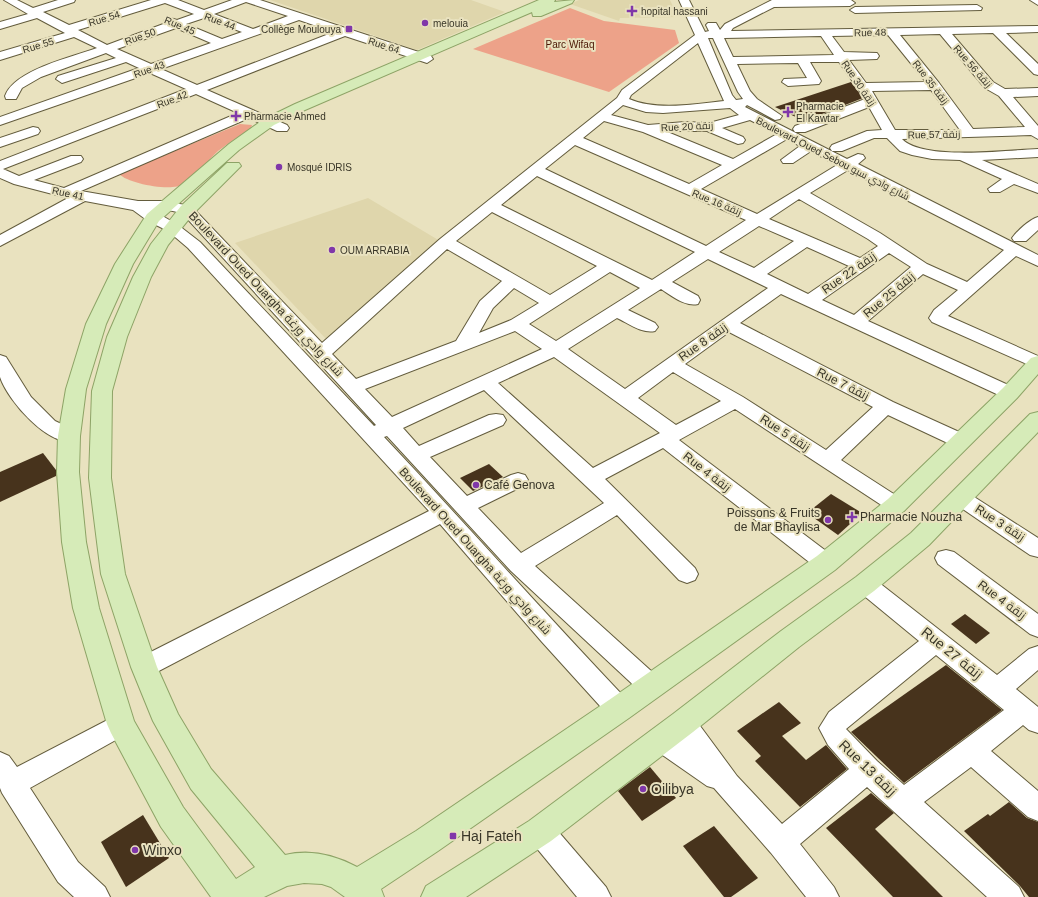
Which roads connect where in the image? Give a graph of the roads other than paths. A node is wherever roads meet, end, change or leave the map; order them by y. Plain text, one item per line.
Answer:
1 (9, 0) edge
2 (70, 0) edge
3 (162, 0) edge
4 (168, 0) edge
5 (242, 0) edge
6 (249, 0) edge
7 (549, 0) edge
8 (568, 0) edge
9 (684, 0) edge
10 (699, 0) edge
11 (1035, 0) edge
12 (776, 2) edge
13 (1038, 2) edge
14 (851, 4) edge
15 (946, 4) edge
16 (139, 8) junction
17 (977, 8) dead end
18 (801, 12) junction
19 (36, 13) junction
20 (203, 14) junction
21 (297, 17) junction
22 (175, 24) junction
23 (0, 26) edge
24 (1038, 29) edge
25 (943, 30) junction
26 (996, 30) junction
27 (73, 31) junction
28 (892, 31) junction
29 (251, 32) junction
30 (344, 32) junction
31 (870, 32) junction
32 (820, 33) junction
33 (775, 34) junction
34 (702, 35) junction
35 (721, 35) junction
36 (221, 43) junction
37 (782, 45) dead end
38 (107, 48) junction
39 (873, 56) dead end
40 (0, 57) edge
41 (841, 57) junction
42 (127, 58) junction
43 (422, 58) junction
44 (801, 58) junction
45 (12, 64) dead end
46 (230, 66) dead end
47 (732, 66) junction
48 (150, 68) junction
49 (24, 70) dead end
50 (773, 71) dead end
51 (1038, 71) edge
52 (242, 72) junction
53 (810, 72) junction
54 (824, 72) dead end
55 (855, 76) junction
56 (886, 76) dead end
57 (255, 77) dead end
58 (41, 81) junction
59 (788, 82) dead end
60 (934, 86) junction
61 (199, 89) junction
62 (7, 92) edge
63 (1038, 92) edge
64 (1003, 94) junction
65 (868, 95) junction
66 (902, 97) dead end
67 (622, 100) junction
68 (752, 102) junction
69 (732, 104) junction
70 (250, 113) junction
71 (602, 116) junction
72 (750, 116) junction
73 (0, 121) edge
74 (884, 121) junction
75 (899, 121) dead end
76 (276, 125) junction
77 (709, 127) junction
78 (648, 129) junction
79 (33, 131) dead end
80 (794, 132) junction
81 (1037, 133) edge
82 (969, 134) junction
83 (892, 135) junction
84 (574, 139) junction
85 (738, 140) dead end
86 (0, 143) edge
87 (809, 146) junction
88 (836, 148) junction
89 (1038, 153) edge
90 (959, 156) junction
91 (76, 159) dead end
92 (788, 160) dead end
93 (852, 161) junction
94 (734, 165) junction
95 (0, 166) edge
96 (536, 170) junction
97 (0, 173) edge
98 (1013, 179) junction
99 (19, 182) junction
100 (1034, 184) edge
101 (995, 189) dead end
102 (689, 190) junction
103 (65, 193) junction
104 (799, 193) junction
105 (83, 196) junction
106 (491, 206) junction
107 (164, 213) junction
108 (758, 220) junction
109 (1038, 222) edge
110 (0, 241) edge
111 (805, 241) junction
112 (446, 242) junction
113 (1017, 244) junction
114 (889, 246) junction
115 (1038, 247) edge
116 (708, 253) junction
117 (1038, 261) edge
118 (859, 264) junction
119 (608, 266) junction
120 (921, 267) junction
121 (755, 275) junction
122 (512, 281) junction
123 (656, 285) junction
124 (780, 287) junction
125 (969, 289) junction
126 (692, 300) dead end
127 (810, 300) junction
128 (551, 303) junction
129 (615, 310) junction
130 (856, 322) junction
131 (517, 324) junction
132 (728, 324) junction
133 (649, 328) dead end
134 (463, 344) junction
135 (556, 349) junction
136 (322, 353) junction
137 (0, 361) edge
138 (1038, 362) edge
139 (672, 364) junction
140 (486, 382) junction
141 (353, 387) junction
142 (1010, 393) junction
143 (626, 397) junction
144 (736, 401) junction
145 (886, 406) junction
146 (1038, 419) edge
147 (496, 420) dead end
148 (391, 426) junction
149 (370, 435) junction
150 (69, 436) junction
151 (670, 436) junction
152 (961, 441) junction
153 (416, 455) junction
154 (827, 461) junction
155 (591, 478) junction
156 (518, 480) dead end
157 (961, 498) junction
158 (619, 504) junction
159 (896, 505) junction
160 (453, 510) junction
161 (1034, 541) edge
162 (946, 558) dead end
163 (826, 563) junction
164 (519, 565) junction
165 (688, 574) dead end
166 (865, 584) junction
167 (1038, 627) edge
168 (936, 641) junction
169 (1038, 656) edge
170 (144, 667) junction
171 (651, 686) junction
172 (998, 690) junction
173 (619, 709) junction
174 (1030, 716) edge
175 (683, 723) junction
176 (121, 724) junction
177 (660, 739) junction
178 (972, 751) junction
179 (868, 770) junction
180 (6, 774) edge
181 (727, 785) junction
182 (903, 802) junction
183 (1038, 808) edge
184 (540, 831) junction
185 (781, 843) junction
186 (279, 872) junction
187 (363, 891) edge
188 (95, 897) edge
189 (230, 897) edge
190 (239, 897) edge
191 (437, 897) edge
192 (596, 897) edge
193 (824, 897) edge
194 (1008, 897) edge

1 - 19 street
2 - 19 street
3 - 16 street, Rue 54
4 - 20 street, Rue 44
5 - 20 street, Rue 50
6 - 21 street, Rue 64
7 - 43 main road
8 - 43 main road
9 - 34 street, Boulevard Oued Sebou شارع وادي سبو
10 - 35 street, Boulevard Oued Sebou شارع وادي سبو
11 - 13 street
12 - 18 street
12 - 35 street
14 - 15 street
14 - 18 street
14 - 31 street
15 - 17 street
16 - 22 street, Rue 45
16 - 27 street, Rue 54
18 - 32 street, Rue 30 زنقة
19 - 23 street
19 - 27 street
20 - 22 street, Rue 50
20 - 29 street, Rue 44
21 - 29 street, Rue 43
21 - 30 street, Rue 64
22 - 36 street, Rue 45
22 - 38 street, Rue 50
24 - 26 street, Rue 48
25 - 26 street, Rue 48
25 - 28 street, Rue 48
25 - 64 street, Rue 56 زنقة
26 - 51 street
27 - 38 street
27 - 40 street, Rue 55
28 - 31 street, Rue 48
28 - 60 street, Rue 35 زنقة
29 - 36 street, Rue 43
30 - 43 street, Rue 64
30 - 52 street, Rue 42
31 - 32 street, Rue 48
32 - 33 street, Rue 48
32 - 41 street, Rue 30 زنقة
33 - 35 street, Rue 48
33 - 37 street
34 - 35 street, Rue 48
34 - 67 street
34 - 69 street, Boulevard Oued Sebou شارع وادي سبو
35 - 47 street, Boulevard Oued Sebou شارع وادي سبو
36 - 48 street, Rue 43
38 - 42 street
38 - 58 street, Rue 50
39 - 41 street
40 - 45 street
41 - 44 street
41 - 55 street, Rue 30 زنقة
42 - 48 street
42 - 58 street
43 - 76 main road
44 - 47 street
44 - 53 street
46 - 52 street
47 - 50 street
47 - 68 street, Boulevard Oued Sebou شارع وادي سبو
48 - 61 street
48 - 73 street, Rue 43
49 - 58 street
52 - 57 street
52 - 61 street, Rue 42
53 - 54 street
53 - 59 street
55 - 56 street
55 - 65 street, Rue 30 زنقة
58 - 62 street
60 - 65 street
60 - 82 street, Rue 35 زنقة
61 - 70 street
61 - 95 street, Rue 42
63 - 64 street
64 - 81 street, Rue 56 زنقة
65 - 66 street
65 - 74 street, Rue 30 زنقة
65 - 80 street
67 - 69 street
67 - 71 street
68 - 69 street
68 - 80 street, Boulevard Oued Sebou شارع وادي سبو
69 - 72 street, Boulevard Oued Sebou شارع وادي سبو
70 - 76 street
70 - 103 street
71 - 78 street
71 - 84 street
72 - 77 street, Rue 20 زنقة
72 - 80 street, Boulevard Oued Sebou شارع وادي سبو
74 - 75 street
74 - 83 street, Rue 30 زنقة
76 - 107 main road
77 - 78 street, Rue 20 زنقة
77 - 85 street
78 - 94 street
79 - 86 street
80 - 87 street, Boulevard Oued Sebou شارع وادي سبو
80 - 88 street, Boulevard Oued Sebou شارع وادي سبو
80 - 94 street
81 - 82 street, Rue 57 زنقة
82 - 83 street, Rue 57 زنقة
83 - 88 street, Rue 57 زنقة
83 - 90 street, Rue 30 زنقة
84 - 96 street
84 - 102 street, Rue 16 زنقة
87 - 92 street
87 - 93 street, Boulevard Oued Sebou شارع وادي سبو
88 - 93 street, Boulevard Oued Sebou شارع وادي سبو
89 - 90 street, Rue 30 زنقة
90 - 98 street
91 - 99 street
93 - 104 street
93 - 113 street, Boulevard Oued Sebou شارع وادي سبو
94 - 102 street
96 - 106 street
96 - 116 street
97 - 99 street, Rue 41
98 - 100 street
98 - 101 street
99 - 103 street, Rue 41
102 - 108 street, Rue 16 زنقة
103 - 105 street, Rue 41
104 - 108 street
104 - 114 street
105 - 107 street, Rue 41
105 - 110 street
106 - 112 street
106 - 119 street
107 - 136 street, Boulevard Oued Ouargha شارع وادي ورغة
107 - 149 street, Boulevard Oued Ouargha شارع وادي ورغة
107 - 150 main road
107 - 170 main road
108 - 111 street, Rue 16 زنقة
108 - 116 street
109 - 113 street
111 - 118 street, Rue 16 زنقة
111 - 121 street
112 - 122 street
112 - 136 street
113 - 115 street, Boulevard Oued Sebou شارع وادي سبو
113 - 117 street, Boulevard Oued Sebou شارع وادي سبو
113 - 125 street
114 - 118 street, Rue 22 زنقة
114 - 120 street
116 - 121 street
116 - 123 street
118 - 127 street, Rue 22 زنقة
119 - 123 street
119 - 128 street
120 - 125 street
120 - 130 street, Rue 25 زنقة
121 - 124 street
122 - 128 street
122 - 134 street
123 - 126 street
123 - 129 street
124 - 127 street
124 - 132 street, Rue 8 زنقة
125 - 138 street
127 - 130 street
128 - 131 street
129 - 133 street
129 - 135 street
130 - 142 street
131 - 134 street
131 - 135 street, Rue 4 زنقة
132 - 139 street, Rue 8 زنقة
132 - 145 street, Rue 7 زنقة
134 - 141 street
135 - 140 street
135 - 143 street, Rue 4 زنقة
136 - 141 street, Boulevard Oued Ouargha شارع وادي ورغة
137 - 150 street
138 - 142 main road
139 - 143 street, Rue 8 زنقة
139 - 144 street, Rue 5 زنقة
140 - 148 street
140 - 155 street
141 - 148 street, Boulevard Oued Ouargha شارع وادي ورغة
142 - 152 main road
143 - 151 street, Rue 4 زنقة
144 - 151 street
144 - 154 street, Rue 5 زنقة
145 - 152 street, Rue 7 زنقة
145 - 154 street
146 - 157 main road
147 - 153 street
148 - 149 street
148 - 153 street, Boulevard Oued Ouargha شارع وادي ورغة
149 - 160 street, Boulevard Oued Ouargha شارع وادي ورغة
150 - 176 main road
151 - 155 street
151 - 163 street, Rue 4 زنقة
152 - 159 main road
153 - 160 street, Boulevard Oued Ouargha شارع وادي ورغة
154 - 159 street, Rue 5 زنقة
155 - 158 street
156 - 160 street
157 - 161 street, Rue 3 زنقة
157 - 166 main road
158 - 164 street
158 - 165 street
159 - 163 main road
160 - 164 street, Boulevard Oued Ouargha شارع وادي ورغة
160 - 170 street
160 - 173 street, Boulevard Oued Ouargha شارع وادي ورغة
162 - 167 street, Rue 4 زنقة
163 - 171 main road
164 - 171 street, Boulevard Oued Ouargha شارع وادي ورغة
166 - 168 street, Rue 27 زنقة
166 - 175 main road
168 - 172 street, Rue 27 زنقة
168 - 179 street, Rue 13 زنقة
169 - 172 street
170 - 186 main road
171 - 173 main road
172 - 174 street, Rue 27 زنقة
173 - 187 main road
174 - 178 street
175 - 177 main road
175 - 181 street
176 - 180 street
176 - 189 main road
177 - 181 street
177 - 184 main road
178 - 182 street
178 - 183 street
179 - 182 street, Rue 13 زنقة
179 - 185 street
180 - 188 street
181 - 185 street
182 - 194 street, Rue 13 زنقة
184 - 191 main road
184 - 192 street
185 - 193 street
186 - 187 main road
186 - 190 main road

